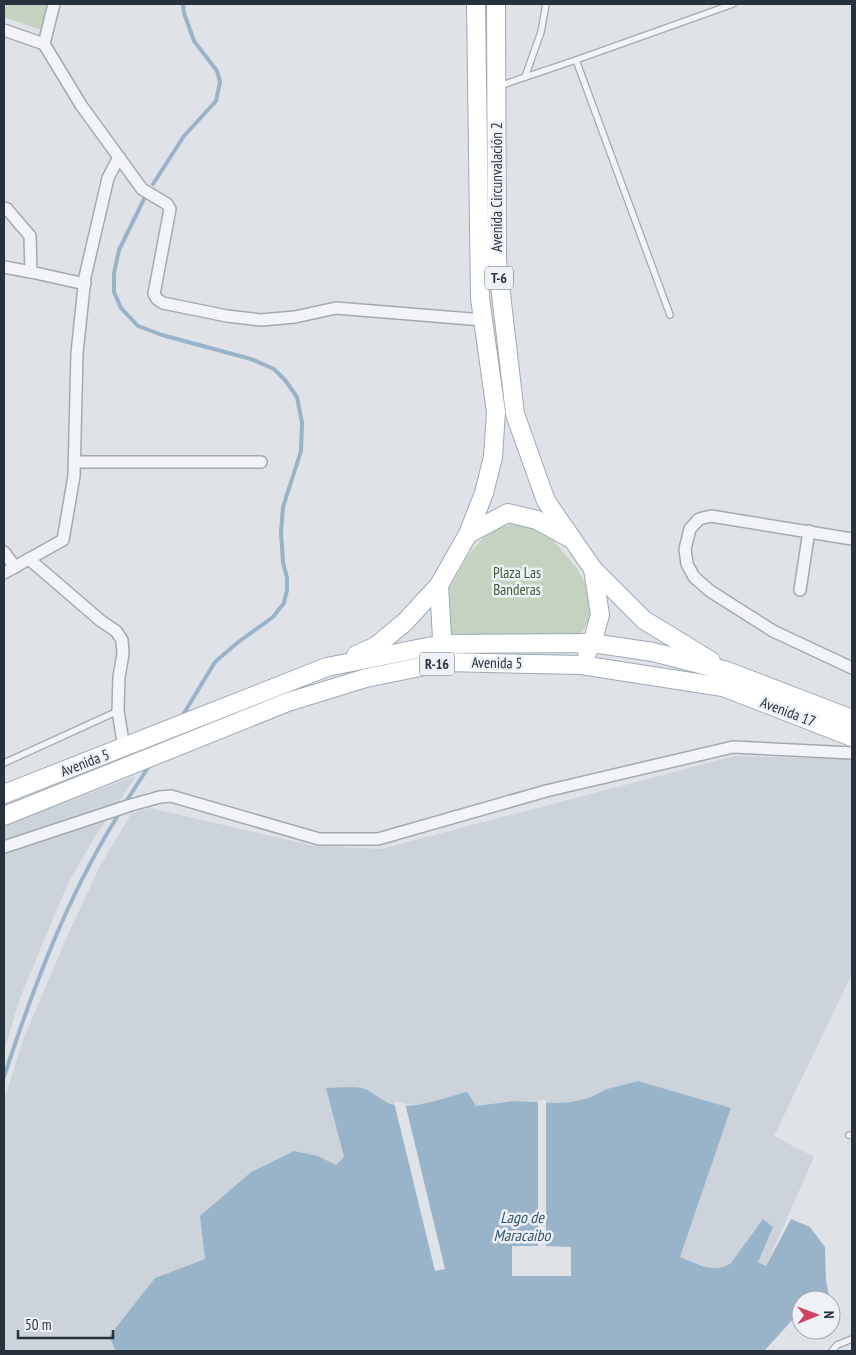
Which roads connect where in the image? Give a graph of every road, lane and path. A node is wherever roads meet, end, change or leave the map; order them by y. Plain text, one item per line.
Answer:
1 (54, 4) edge
2 (476, 4) edge
3 (496, 4) edge
4 (546, 4) edge
5 (733, 4) edge
6 (4, 30) edge
7 (44, 44) junction
8 (576, 60) junction
9 (525, 77) junction
10 (497, 86) junction
11 (119, 157) junction
12 (4, 208) edge
13 (4, 267) edge
14 (31, 272) junction
15 (84, 284) junction
16 (670, 314) dead end
17 (483, 320) junction
18 (75, 462) junction
19 (261, 462) dead end
20 (809, 531) junction
21 (468, 534) junction
22 (571, 538) junction
23 (852, 539) edge
24 (4, 552) edge
25 (29, 559) junction
26 (14, 567) junction
27 (593, 569) junction
28 (4, 573) edge
29 (439, 584) junction
30 (800, 590) dead end
31 (592, 643) junction
32 (442, 644) junction
33 (444, 662) junction
34 (581, 665) junction
35 (327, 668) junction
36 (852, 668) edge
37 (725, 680) junction
38 (118, 711) junction
39 (852, 719) edge
40 (852, 737) edge
41 (124, 748) junction
42 (852, 753) edge
43 (4, 762) edge
44 (4, 794) edge
45 (4, 816) edge
46 (4, 847) edge
47 (852, 1339) edge
48 (832, 1351) edge

1 - 7 street
2 - 17 main road, Avenida Circunvalación 2 / T-6
3 - 10 main road, Avenida Circunvalación 2 / T-6
4 - 9 lane
5 - 8 lane
6 - 7 street
7 - 11 street
8 - 9 lane
8 - 16 lane
9 - 10 lane
10 - 22 main road, Avenida Circunvalación 2 / T-6
11 - 15 street
11 - 17 street
12 - 14 street
13 - 14 street
14 - 15 street
15 - 18 street
17 - 21 main road, Avenida Circunvalación 2 / T-6
18 - 19 street
18 - 25 street
20 - 23 street
20 - 30 street
20 - 36 street
21 - 22 main road
21 - 29 main road, Avenida Circunvalación 2 / T-6
22 - 27 main road, Avenida Circunvalación 2 / T-6
24 - 26 street
25 - 26 street
25 - 38 street
26 - 28 street
27 - 31 main road, T-6
27 - 37 main road, Avenida Circunvalación 2
29 - 32 main road
29 - 35 main road, Avenida Circunvalación 2
31 - 32 main road, Avenida 5 / R-16
31 - 34 main road, T-6
31 - 37 main road, Avenida 5 / R-16
32 - 33 main road
32 - 35 main road, Avenida 5 / R-16
33 - 34 main road, Avenida 5 / R-16
33 - 45 main road, Avenida 5 / R-16
34 - 37 main road, Avenida 5 / R-16
35 - 41 main road, Avenida 5 / R-16
37 - 39 main road, Avenida 17 / R-16
37 - 40 main road, Avenida 17 / R-16
38 - 41 street
38 - 43 lane
41 - 44 main road, Avenida 5 / R-16
42 - 46 street
47 - 48 lane

